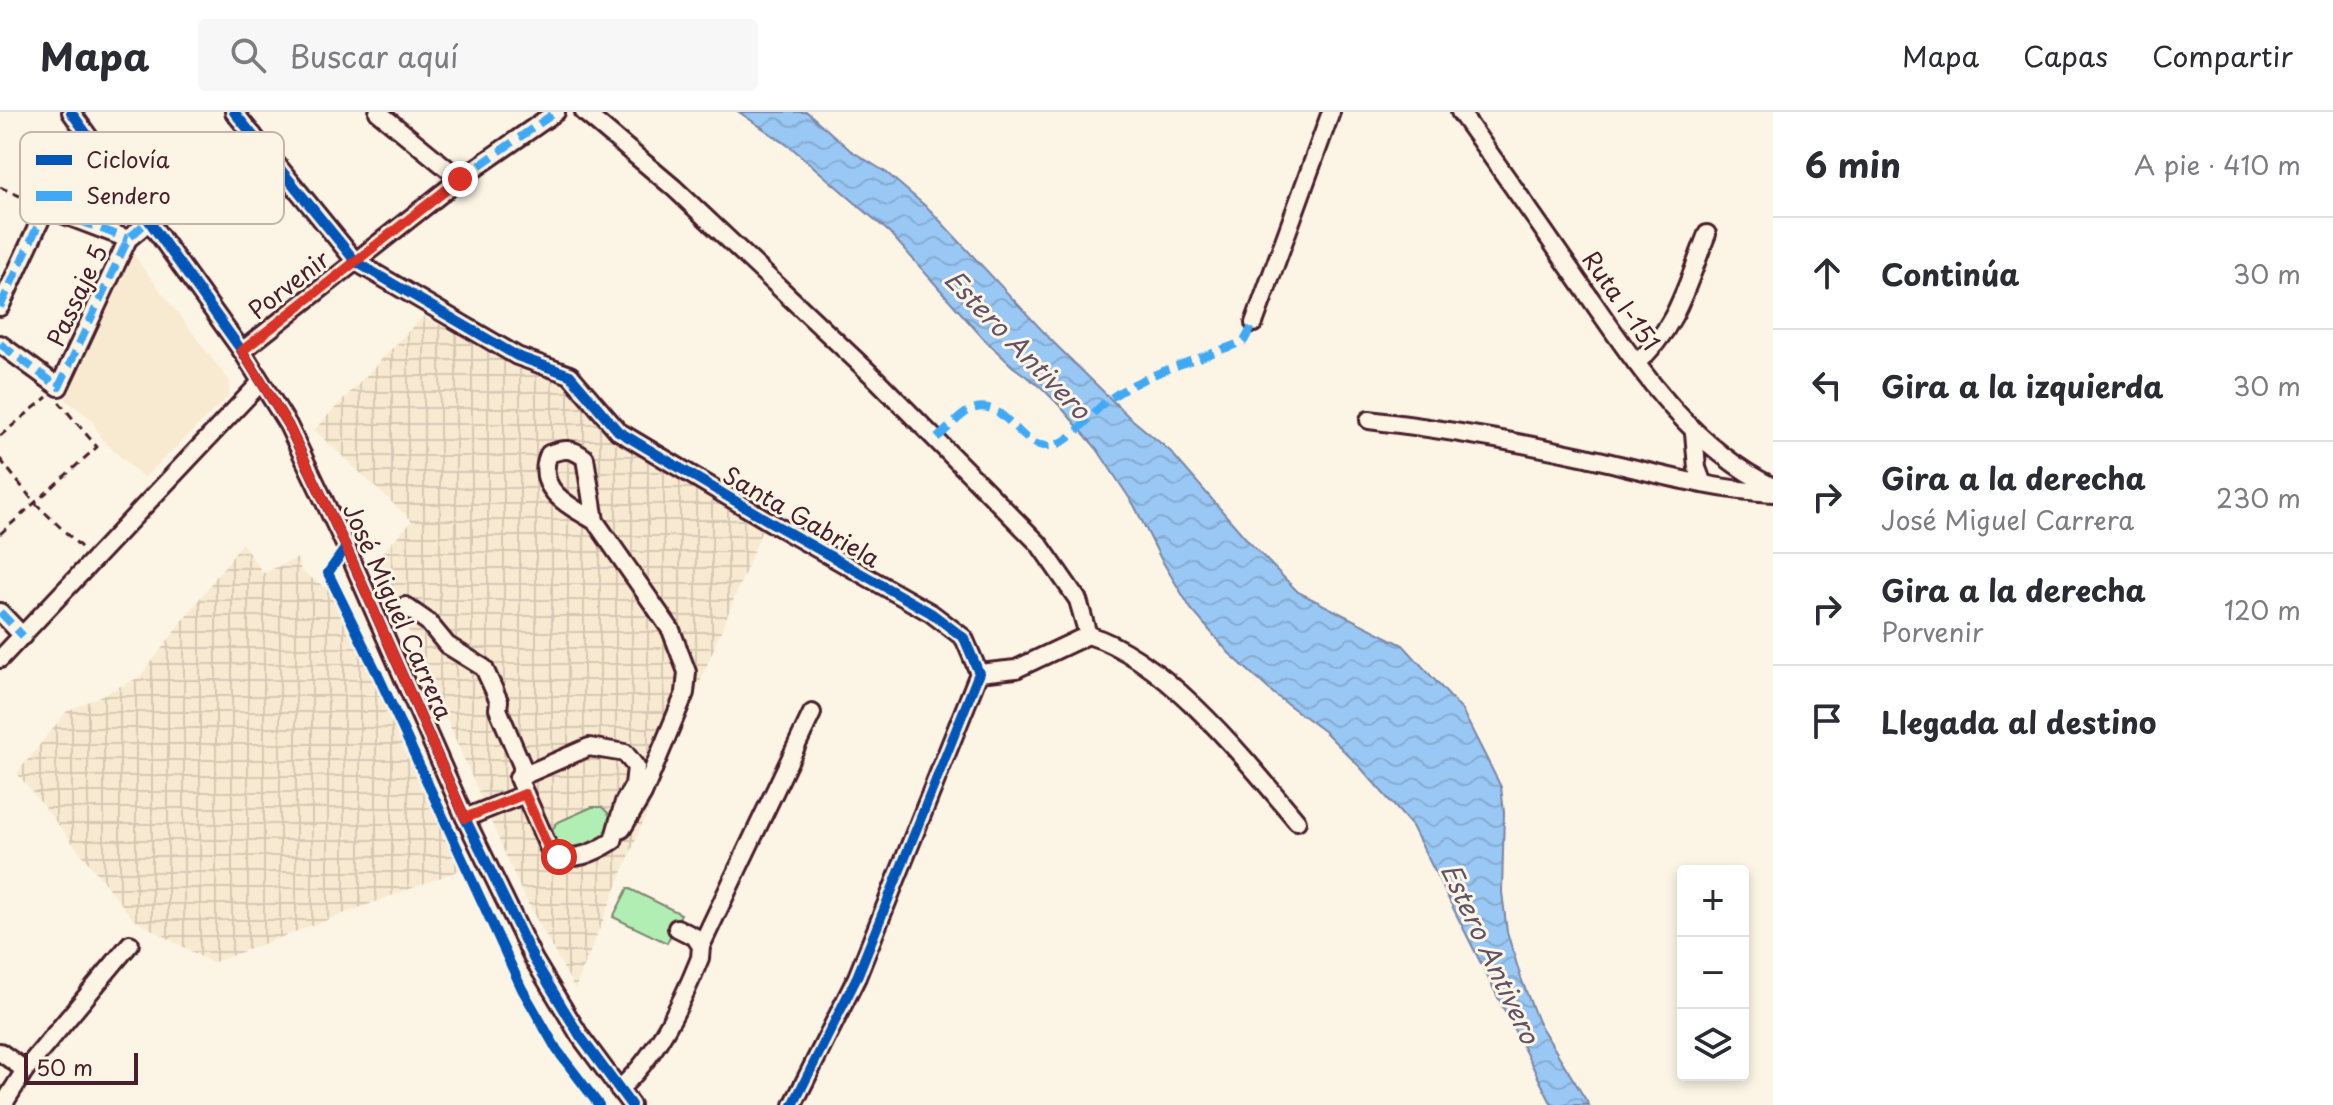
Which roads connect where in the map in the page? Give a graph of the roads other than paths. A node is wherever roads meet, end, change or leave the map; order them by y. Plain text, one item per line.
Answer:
1 (71, 112) edge
2 (234, 112) edge
3 (378, 112) edge
4 (556, 112) edge
5 (584, 112) edge
6 (1331, 112) edge
7 (1460, 112) edge
8 (85, 132) edge
9 (251, 132) edge
10 (284, 173) edge
11 (460, 179) junction
12 (39, 224) edge
13 (88, 224) edge
14 (145, 224) edge
15 (150, 224) edge
16 (1707, 234) dead end
17 (128, 239) junction
18 (356, 262) junction
19 (0, 307) edge
20 (1254, 323) dead end
21 (0, 344) edge
22 (242, 351) junction
23 (1636, 363) junction
24 (261, 382) junction
25 (1369, 420) dead end
26 (1694, 432) junction
27 (1703, 484) junction
28 (1773, 490) edge
29 (595, 521) dead end
30 (405, 606) dead end
31 (0, 612) edge
32 (1088, 635) junction
33 (23, 636) junction
34 (0, 659) edge
35 (979, 673) junction
36 (812, 713) dead end
37 (518, 778) junction
38 (525, 794) junction
39 (465, 818) junction
40 (1297, 821) dead end
41 (613, 841) junction
42 (677, 928) dead end
43 (130, 944) dead end
44 (701, 946) junction
45 (0, 1052) edge
46 (25, 1070) junction
47 (619, 1089) junction
48 (3, 1105) edge
49 (631, 1105) edge
50 (793, 1105) edge

1 - 8 street, José Miguel Carrera
2 - 9 street, Santa Gabriela
3 - 11 street
4 - 11 street, Porvenir
5 - 32 street
6 - 20 street
7 - 23 street, Ruta I-151
10 - 18 street, Santa Gabriela
11 - 18 street, Porvenir
12 - 19 street
13 - 17 street
14 - 17 street, Passaje 5
15 - 22 street, José Miguel Carrera
16 - 23 street
17 - 21 street, Passaje 5
18 - 22 street, Porvenir
18 - 35 street, Santa Gabriela
22 - 24 street, José Miguel Carrera
23 - 26 street, Ruta I-151
24 - 33 street
24 - 39 street, José Miguel Carrera
25 - 27 street
26 - 27 street
26 - 28 street, Ruta I-151
27 - 28 street
29 - 41 street
30 - 37 street
31 - 33 street
32 - 35 street
32 - 40 street
33 - 34 street
35 - 50 street
36 - 44 street
37 - 38 street
37 - 41 street
38 - 39 street
38 - 41 street
39 - 47 street, José Miguel Carrera
42 - 44 street
43 - 46 street
44 - 47 street
45 - 46 street
46 - 48 street
47 - 49 street, José Miguel Carrera

